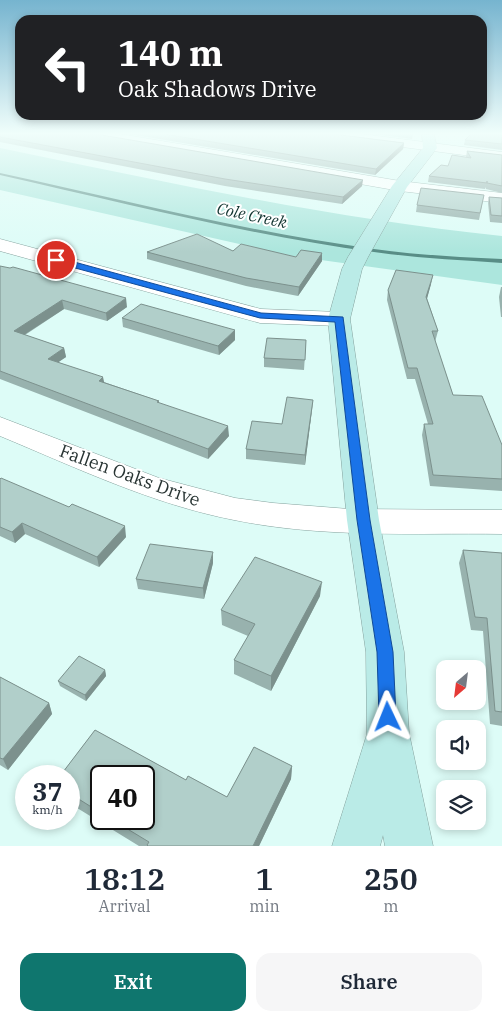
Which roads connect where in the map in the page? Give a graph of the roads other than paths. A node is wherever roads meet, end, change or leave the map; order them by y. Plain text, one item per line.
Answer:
1 (327, 173) edge
2 (408, 173) edge
3 (400, 186) junction
4 (502, 198) edge
5 (0, 245) edge
6 (339, 319) junction
7 (0, 426) edge
8 (364, 520) junction
9 (502, 522) edge
10 (388, 733) junction
11 (356, 846) edge
12 (408, 846) edge

1 - 3 street
2 - 3 street
3 - 4 street
3 - 6 street
5 - 6 street
6 - 8 street
7 - 8 street, Fallen Oaks Drive
8 - 9 street, Fallen Oaks Drive
8 - 10 street
10 - 11 street
10 - 12 street

